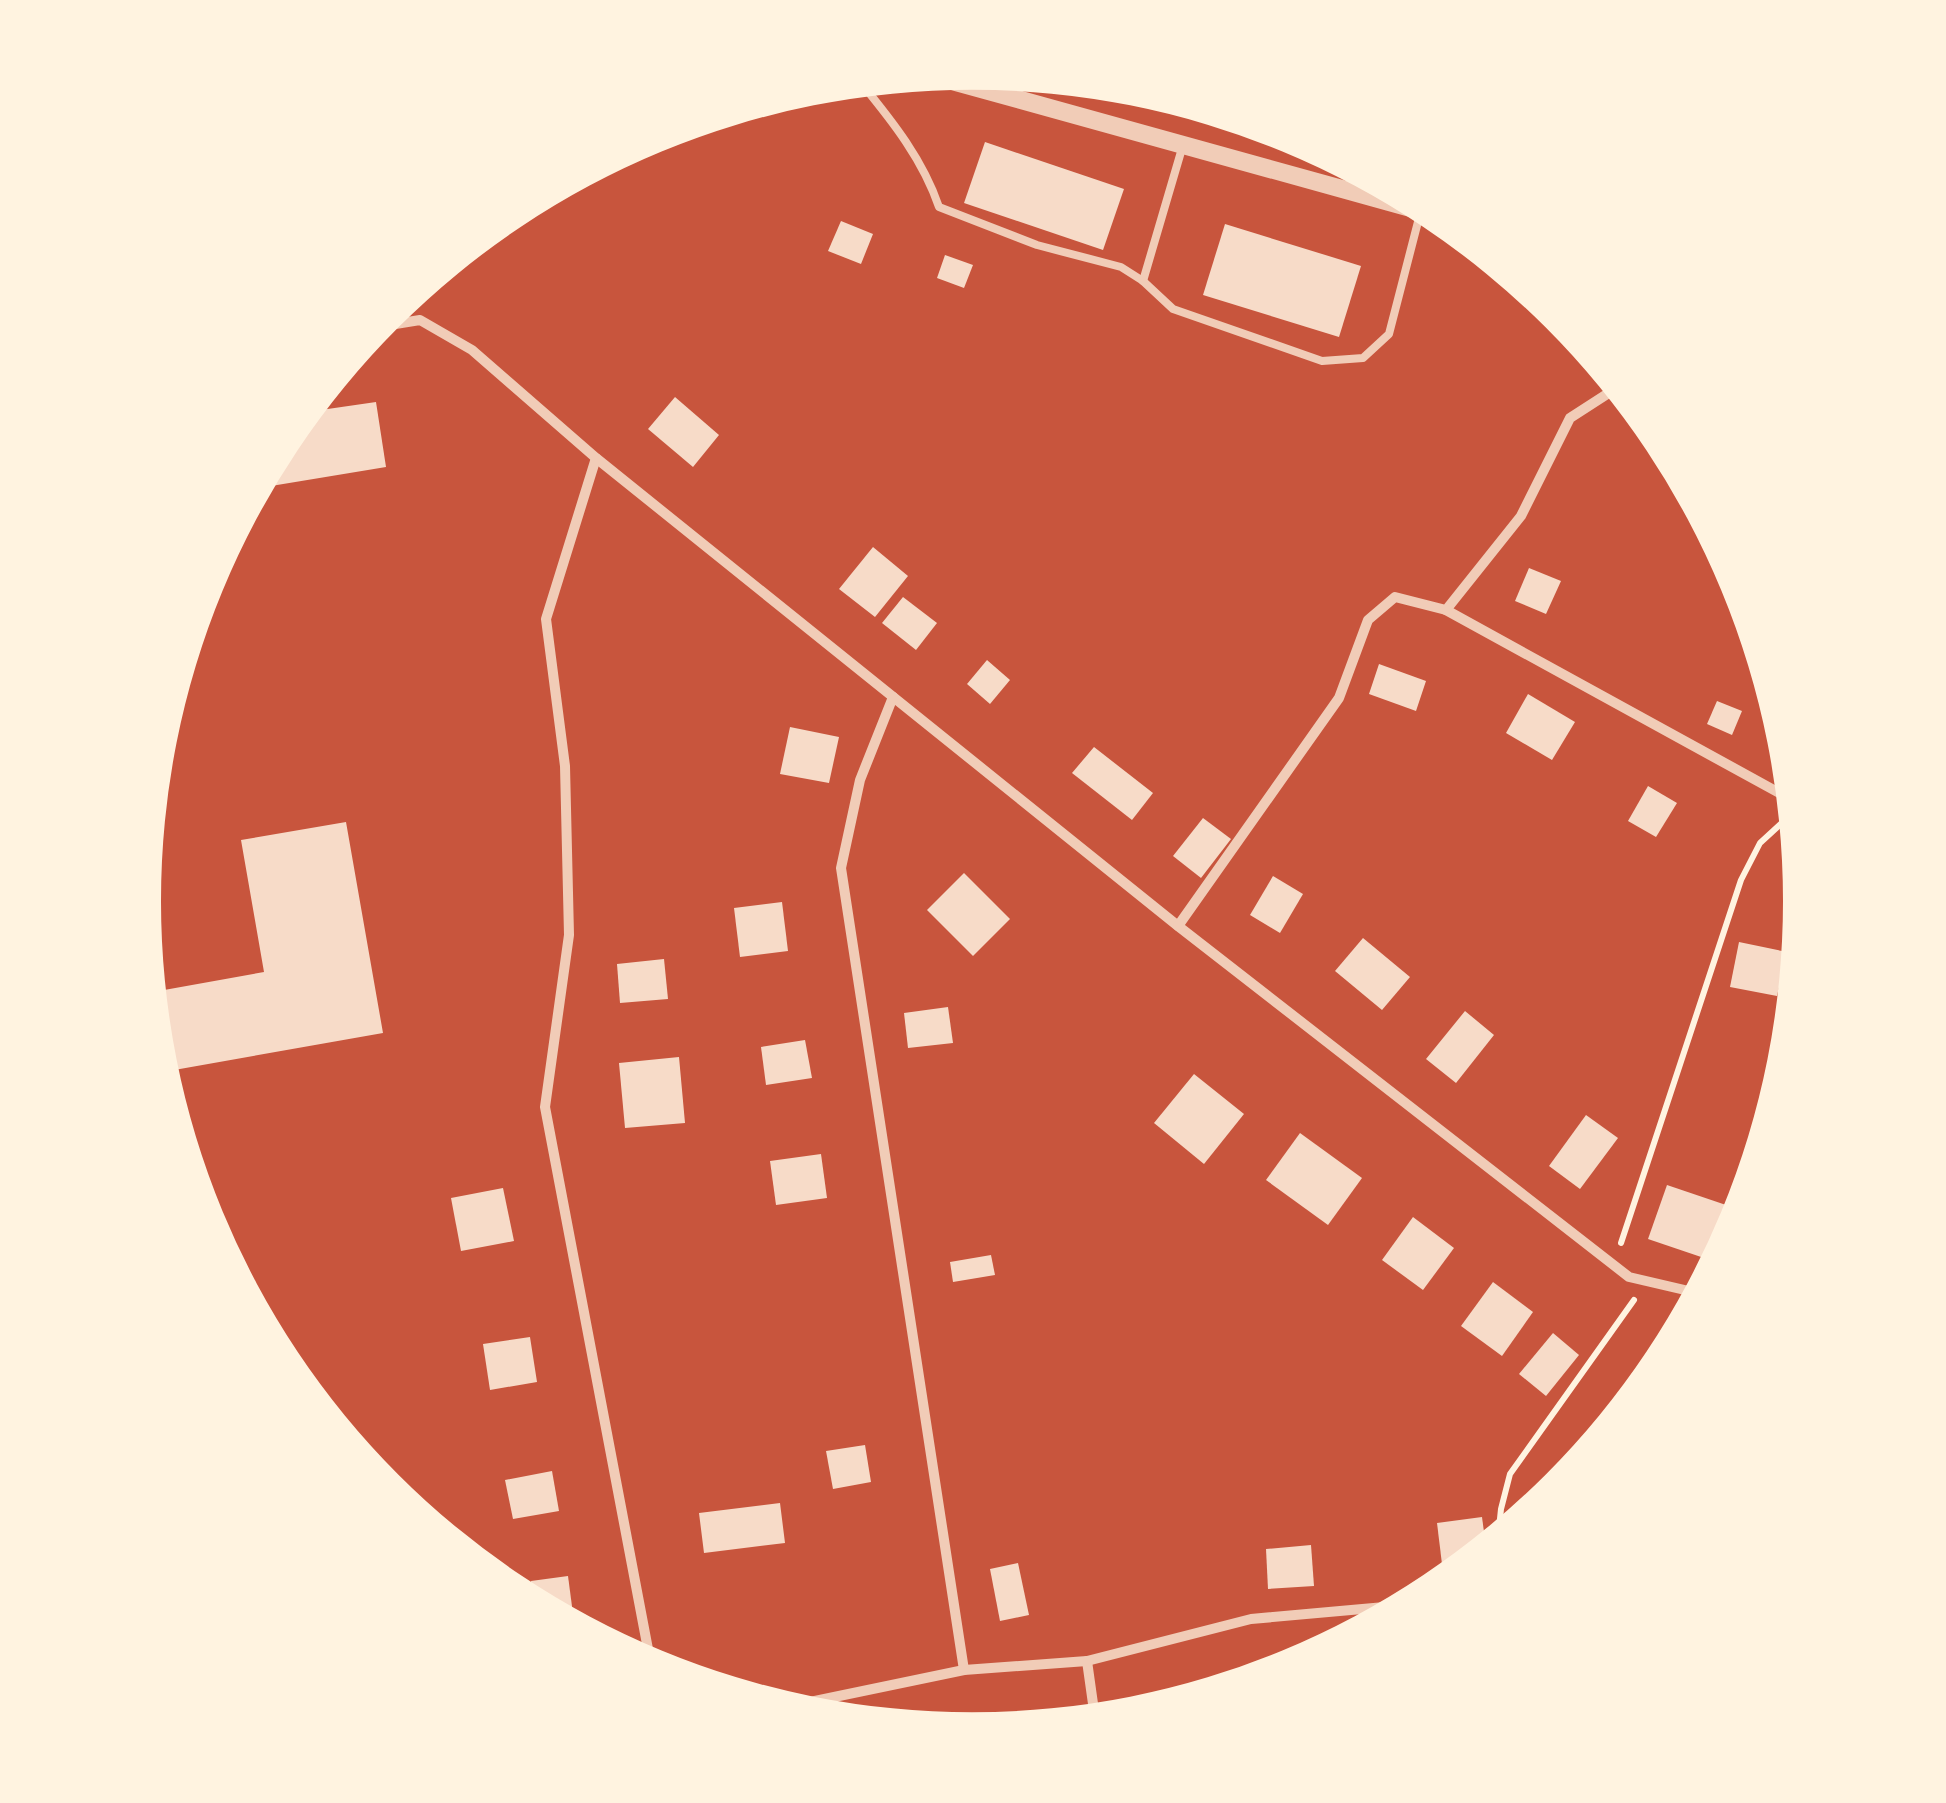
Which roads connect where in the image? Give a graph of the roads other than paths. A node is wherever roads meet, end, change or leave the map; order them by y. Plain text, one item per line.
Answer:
1 (986, 91) edge
2 (872, 97) edge
3 (1183, 145) junction
4 (1377, 198) edge
5 (1424, 227) edge
6 (1144, 281) junction
7 (405, 322) edge
8 (1606, 394) edge
9 (596, 458) junction
10 (1446, 610) junction
11 (893, 697) junction
12 (1777, 792) edge
13 (1178, 926) junction
14 (1685, 1290) edge
15 (1371, 1608) edge
16 (647, 1644) edge
17 (1087, 1661) junction
18 (964, 1670) junction
19 (825, 1699) edge
20 (1094, 1703) edge

1 - 3 street
2 - 6 lane
3 - 4 street
3 - 6 lane
5 - 6 lane
7 - 9 street
8 - 10 street
9 - 11 street
9 - 16 street
10 - 12 street
10 - 13 street
11 - 13 street
11 - 18 street
13 - 14 street
15 - 17 street
17 - 18 street
17 - 20 street
18 - 19 street

